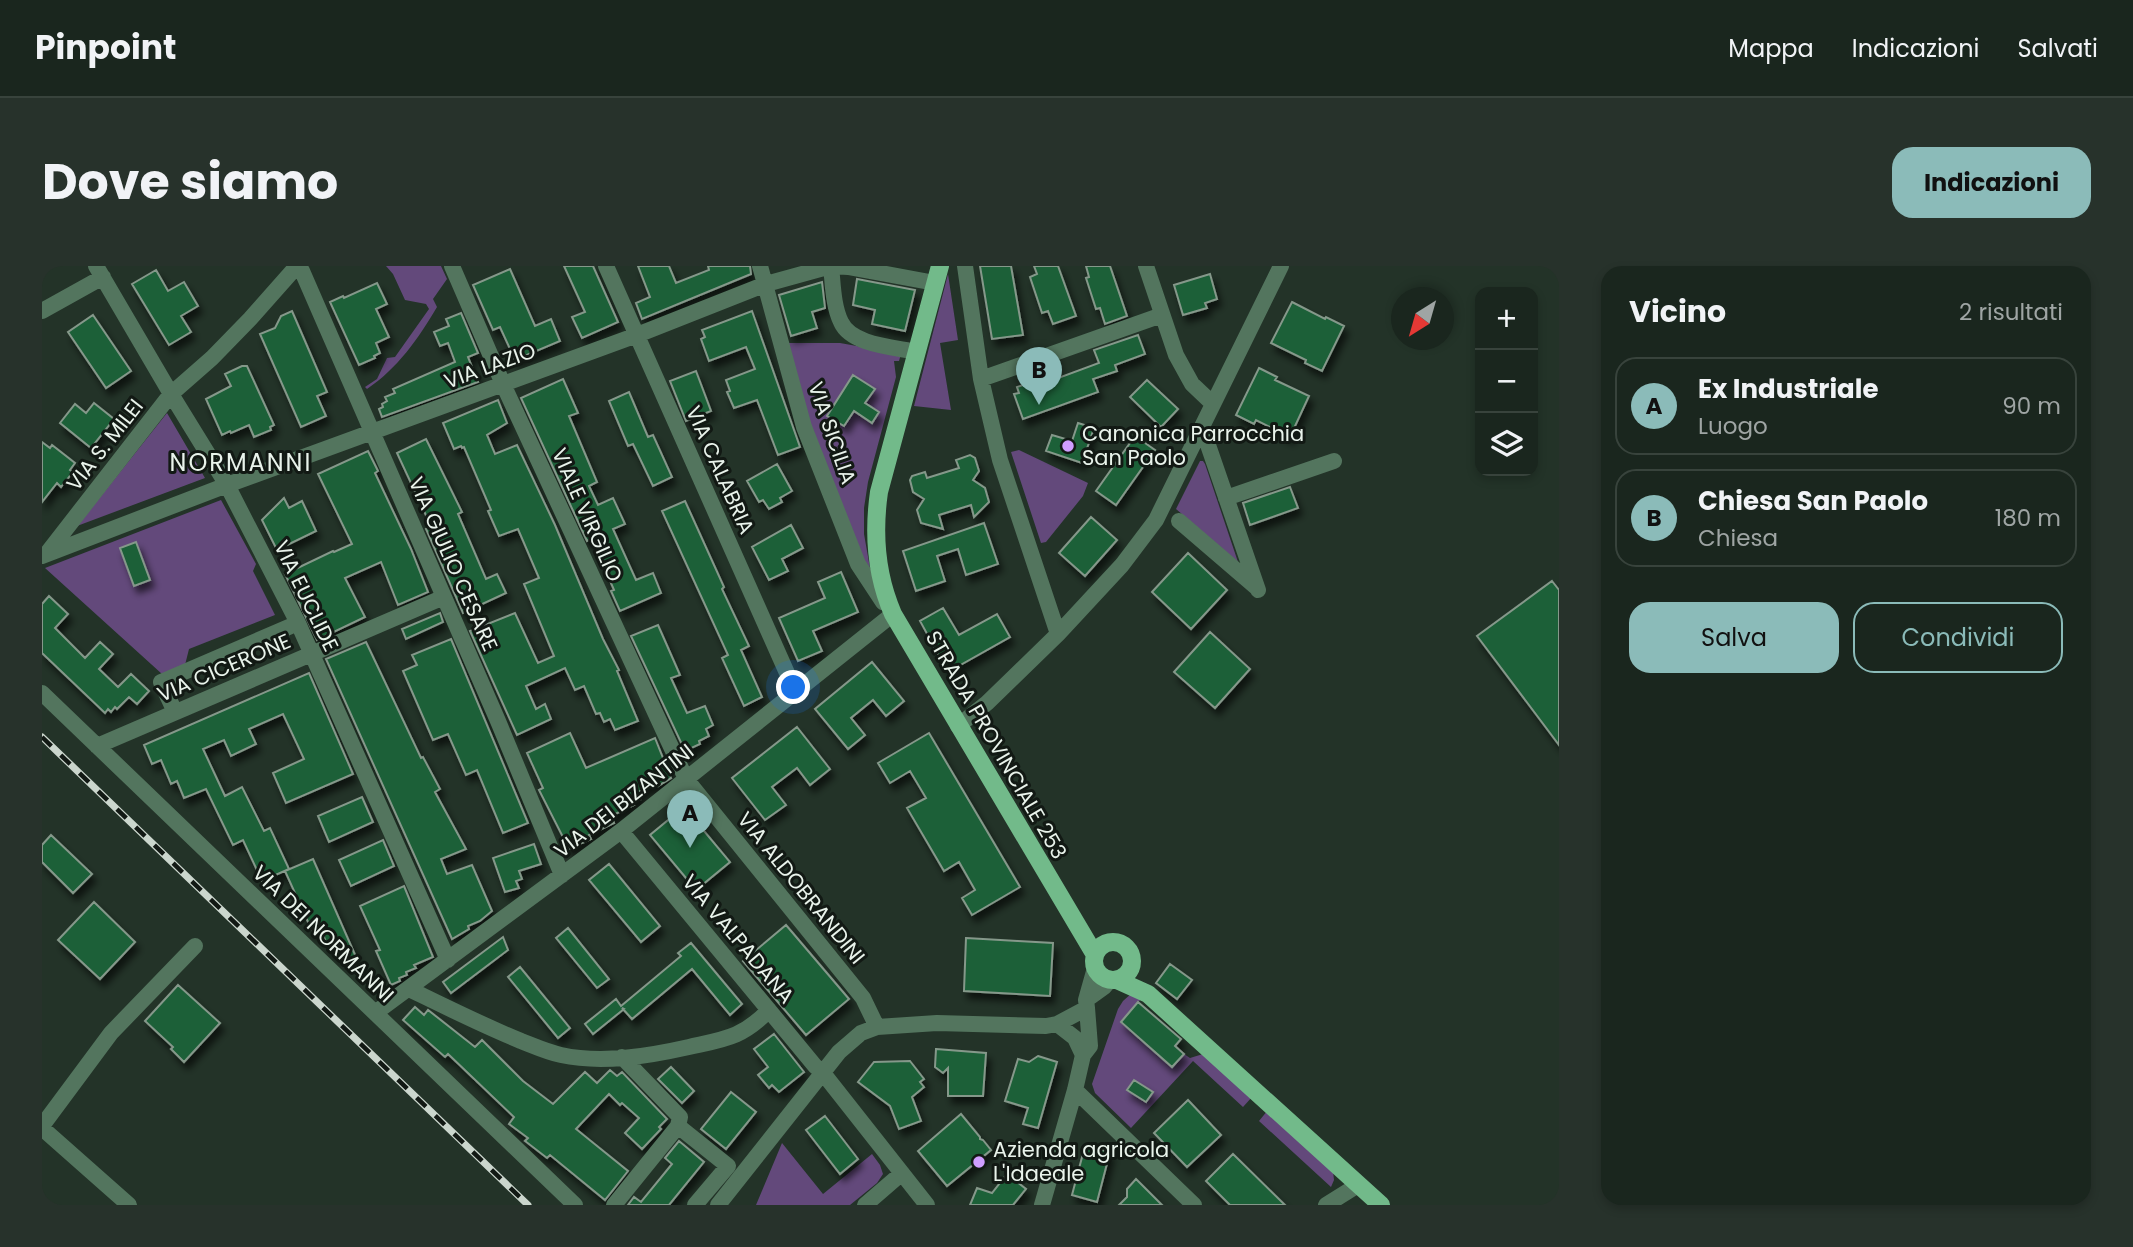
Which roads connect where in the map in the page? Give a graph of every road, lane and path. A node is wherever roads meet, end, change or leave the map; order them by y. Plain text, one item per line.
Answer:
1 (452, 266) edge
2 (606, 266) edge
3 (760, 266) edge
4 (953, 266) edge
5 (965, 266) edge
6 (1146, 266) edge
7 (1281, 266) edge
8 (831, 267) edge
9 (848, 267) edge
10 (299, 269) edge
11 (99, 272) edge
12 (938, 274) edge
13 (967, 283) junction
14 (766, 284) junction
15 (42, 311) edge
16 (1162, 315) junction
17 (637, 335) junction
18 (917, 352) junction
19 (981, 379) junction
20 (503, 384) junction
21 (171, 394) junction
22 (1213, 404) junction
23 (372, 432) junction
24 (1198, 436) junction
25 (1334, 461) dead end
26 (227, 485) junction
27 (1226, 498) junction
28 (1179, 521) dead end
29 (44, 555) edge
30 (444, 597) junction
31 (886, 604) junction
32 (298, 623) junction
33 (877, 626) junction
34 (1058, 634) junction
35 (312, 653) junction
36 (795, 691) junction
37 (42, 693) edge
38 (175, 712) junction
39 (958, 726) junction
40 (97, 746) junction
41 (686, 779) junction
42 (621, 831) junction
43 (562, 875) junction
44 (195, 946) dead end
45 (1099, 955) junction
46 (448, 960) junction
47 (1133, 961) junction
48 (1114, 980) junction
49 (409, 989) junction
50 (1148, 993) junction
51 (1086, 1004) junction
52 (769, 1010) junction
53 (374, 1013) junction
54 (1058, 1024) junction
55 (877, 1027) junction
56 (1083, 1055) junction
57 (622, 1057) junction
58 (823, 1073) junction
59 (1075, 1090) junction
60 (678, 1126) junction
61 (42, 1127) edge
62 (902, 1173) junction
63 (1358, 1185) junction
64 (1046, 1203) edge
65 (129, 1205) edge
66 (575, 1205) edge
67 (614, 1205) edge
68 (695, 1205) edge
69 (718, 1205) edge
70 (865, 1205) edge
71 (927, 1205) edge
72 (1194, 1205) edge
73 (1326, 1205) edge
74 (1381, 1205) edge

1 - 20 street, VIALE VIRGILIO
2 - 17 street, VIA CALABRIA
3 - 14 street, VIA SICILIA
4 - 13 street
5 - 13 street
6 - 16 street
7 - 22 street
8 - 9 street, VIA LAZIO
8 - 14 street, VIA LAZIO
8 - 18 street
9 - 12 street, VIA LAZIO
10 - 21 street, VIA S. MILEI
10 - 23 street, VIA GIULIO CESARE
11 - 15 street
11 - 21 street, VIA EUCLIDE
12 - 18 main road, STRADA PROVINCIALE 253
13 - 19 street
14 - 17 street, VIA LAZIO
14 - 31 street, VIA SICILIA
16 - 19 street
16 - 22 street
17 - 20 street, VIA LAZIO
17 - 36 street, VIA CALABRIA
18 - 31 main road, STRADA PROVINCIALE 253
19 - 34 street
20 - 23 street, VIA LAZIO
20 - 41 street, VIALE VIRGILIO
21 - 26 street, VIA EUCLIDE
21 - 29 street, VIA S. MILEI
22 - 24 street
23 - 26 street, VIA LAZIO
23 - 30 street, VIA GIULIO CESARE
24 - 27 street
24 - 34 street
25 - 27 street
26 - 29 street, VIA LAZIO
26 - 32 street, VIA EUCLIDE
27 - 28 street
30 - 35 street, VIA CICERONE
30 - 43 street, VIA GIULIO CESARE
31 - 33 street, VIA DEI BIZANTINI
31 - 33 street
31 - 39 main road, STRADA PROVINCIALE 253
32 - 35 street, VIA EUCLIDE
32 - 38 street
33 - 36 street, VIA DEI BIZANTINI
34 - 39 street
35 - 38 street, VIA CICERONE
35 - 46 street, VIA EUCLIDE
36 - 41 street, VIA DEI BIZANTINI
37 - 40 street, VIA DEI NORMANNI
38 - 40 street, VIA CICERONE
39 - 45 main road, STRADA PROVINCIALE 253
40 - 53 street, VIA DEI NORMANNI
41 - 42 street, VIA DEI BIZANTINI
41 - 55 street, VIA ALDOBRANDINI
42 - 43 street, VIA DEI BIZANTINI
42 - 52 street, VIA VALPADANA
43 - 46 street, VIA DEI BIZANTINI
44 - 61 street
45 - 47 main road, STRADA PROVINCIALE 253
45 - 48 main road, STRADA PROVINCIALE 253
45 - 51 street
46 - 49 street, VIA DEI BIZANTINI
47 - 48 main road
47 - 50 main road, STRADA PROVINCIALE 253
48 - 50 main road, STRADA PROVINCIALE 253
48 - 51 street
49 - 53 street, VIA DEI BIZANTINI
49 - 57 street
50 - 63 main road, STRADA PROVINCIALE 253
51 - 54 street
51 - 56 street
52 - 57 street
52 - 58 street, VIA VALPADANA
53 - 66 street, VIA DEI NORMANNI
54 - 55 street
54 - 56 street
55 - 58 street
56 - 59 street
57 - 60 street
58 - 62 street, VIA VALPADANA
58 - 69 street
59 - 64 street
59 - 72 street
60 - 67 street
60 - 68 street
61 - 65 street
62 - 70 street
62 - 71 street, VIA VALPADANA
63 - 73 street
63 - 74 main road, STRADA PROVINCIALE 253

